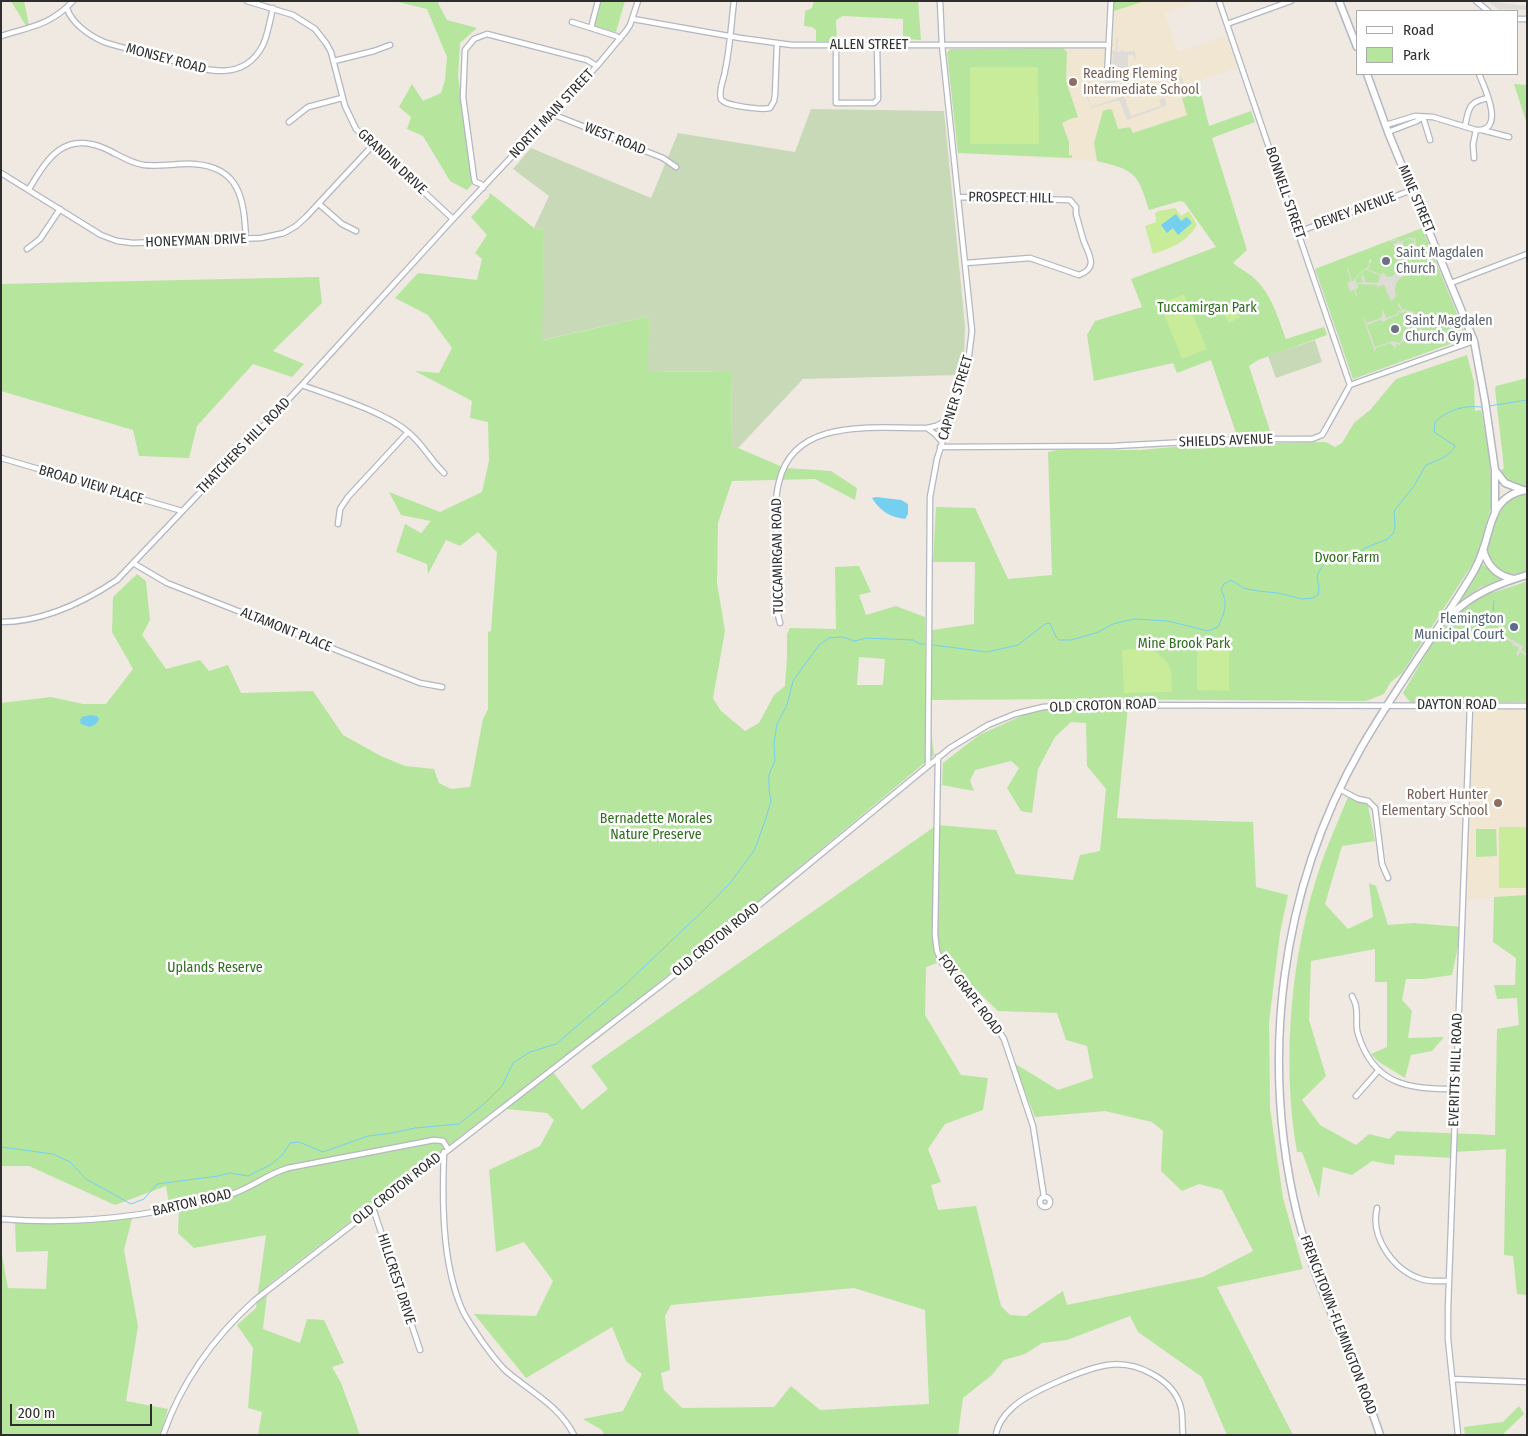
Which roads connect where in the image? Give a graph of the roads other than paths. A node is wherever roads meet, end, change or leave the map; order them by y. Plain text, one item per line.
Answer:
1 (73, 1) edge
2 (247, 1) edge
3 (598, 1) edge
4 (638, 1) edge
5 (734, 1) edge
6 (940, 1) edge
7 (1111, 1) edge
8 (1219, 1) edge
9 (1291, 1) edge
10 (1339, 1) edge
11 (1476, 1) edge
12 (67, 8) junction
13 (273, 8) junction
14 (1487, 10) edge
15 (633, 19) junction
16 (572, 22) dead end
17 (1226, 24) junction
18 (591, 28) junction
19 (1354, 30) edge
20 (1, 36) edge
21 (731, 36) junction
22 (620, 39) junction
23 (777, 44) junction
24 (390, 45) dead end
25 (877, 45) junction
26 (942, 45) junction
27 (1108, 45) junction
28 (836, 46) junction
29 (334, 61) junction
30 (596, 66) junction
31 (1366, 75) edge
32 (1479, 75) edge
33 (1107, 77) dead end
34 (342, 98) junction
35 (1488, 98) junction
36 (552, 114) junction
37 (1423, 117) junction
38 (289, 122) dead end
39 (1465, 126) junction
40 (1387, 129) junction
41 (1476, 130) junction
42 (1482, 130) junction
43 (1509, 137) dead end
44 (1430, 140) dead end
45 (372, 145) junction
46 (1474, 158) dead end
47 (676, 168) dead end
48 (1, 173) edge
49 (483, 188) junction
50 (29, 189) junction
51 (1412, 190) junction
52 (958, 197) junction
53 (319, 204) junction
54 (60, 209) junction
55 (453, 219) junction
56 (356, 231) dead end
57 (1298, 232) junction
58 (246, 238) junction
59 (27, 249) dead end
60 (1527, 254) edge
61 (966, 263) junction
62 (1451, 283) junction
63 (1474, 341) junction
64 (302, 384) junction
65 (1350, 385) junction
66 (950, 418) junction
67 (927, 428) junction
68 (408, 432) junction
69 (941, 444) junction
70 (1, 458) edge
71 (1495, 470) junction
72 (444, 473) dead end
73 (1525, 490) edge
74 (182, 511) junction
75 (1495, 511) junction
76 (338, 524) dead end
77 (1483, 549) junction
78 (134, 563) junction
79 (1527, 575) edge
80 (1516, 579) junction
81 (1, 622) edge
82 (780, 623) dead end
83 (1440, 625) junction
84 (442, 687) dead end
85 (1388, 705) junction
86 (1470, 706) junction
87 (1527, 706) edge
88 (938, 757) junction
89 (928, 765) junction
90 (1339, 789) junction
91 (1388, 878) dead end
92 (1352, 996) dead end
93 (1379, 1070) junction
94 (1456, 1089) junction
95 (1356, 1096) dead end
96 (446, 1151) junction
97 (1044, 1197) dead end
98 (373, 1208) junction
99 (1377, 1208) dead end
100 (1, 1219) edge
101 (1449, 1281) junction
102 (420, 1350) dead end
103 (1452, 1379) junction
104 (1527, 1382) edge
105 (163, 1435) edge
106 (574, 1435) edge
107 (996, 1435) edge
108 (1183, 1435) edge
109 (1380, 1435) edge
110 (1458, 1435) edge

1 - 12 street
2 - 13 street, GRANDIN DRIVE
3 - 18 street
4 - 15 street, NORTH MAIN STREET
5 - 21 street
6 - 26 street, CAPNER STREET
7 - 27 street
8 - 17 street, BONNELL STREET
9 - 17 street
10 - 19 main road
11 - 14 street
12 - 13 street, MONSEY ROAD
12 - 20 street
13 - 29 street, GRANDIN DRIVE
15 - 21 street, ALLEN STREET
15 - 22 street, NORTH MAIN STREET
16 - 18 street
17 - 57 street, BONNELL STREET
18 - 22 street
21 - 23 street, ALLEN STREET
21 - 23 street
22 - 30 street, NORTH MAIN STREET
23 - 28 street, ALLEN STREET
24 - 29 street
25 - 26 street, ALLEN STREET
25 - 28 street, ALLEN STREET
25 - 28 street
26 - 27 street, ALLEN STREET
26 - 52 street, CAPNER STREET
27 - 33 street
29 - 34 street, GRANDIN DRIVE
30 - 36 street, NORTH MAIN STREET
30 - 49 street
31 - 40 main road, MINE STREET
32 - 35 street
34 - 38 street
34 - 45 street, GRANDIN DRIVE
35 - 39 street
35 - 42 street
36 - 47 street, WEST ROAD
36 - 49 street, NORTH MAIN STREET
37 - 39 street
37 - 40 street
37 - 44 street
39 - 41 street
40 - 51 main road, MINE STREET
41 - 42 street
41 - 46 street
42 - 43 street
45 - 53 street, HONEYMAN DRIVE
45 - 55 street, GRANDIN DRIVE
48 - 50 street, HONEYMAN DRIVE
49 - 55 street, NORTH MAIN STREET
50 - 54 street, HONEYMAN DRIVE
50 - 58 street
51 - 57 street, DEWEY AVENUE
51 - 62 main road, MINE STREET
52 - 61 street, CAPNER STREET
52 - 61 street, PROSPECT HILL
53 - 56 street
53 - 58 street, HONEYMAN DRIVE
54 - 58 street, HONEYMAN DRIVE
54 - 59 street
55 - 64 street, THATCHERS HILL ROAD
57 - 65 street, BONNELL STREET
60 - 62 street
61 - 66 street, CAPNER STREET
62 - 63 main road, MINE STREET
63 - 65 street
63 - 71 main road, MINE STREET
64 - 68 street
64 - 74 street, THATCHERS HILL ROAD
65 - 69 street, SHIELDS AVENUE
66 - 67 street, TUCCAMIRGAN ROAD
66 - 69 street, CAPNER STREET
67 - 69 street
67 - 82 street, TUCCAMIRGAN ROAD
68 - 72 street
68 - 76 street
69 - 89 street, CAPNER STREET
70 - 74 street, BROAD VIEW PLACE
71 - 73 main road
71 - 75 main road, MINE STREET
73 - 75 main road
74 - 78 street, THATCHERS HILL ROAD
75 - 77 main road, FRENCHTOWN-FLEMINGTON ROAD
77 - 80 main road
77 - 83 main road, FRENCHTOWN-FLEMINGTON ROAD
78 - 81 street, THATCHERS HILL ROAD
78 - 84 street, ALTAMONT PLACE
79 - 80 main road, FRENCHTOWN-FLEMINGTON ROAD
80 - 83 main road, FRENCHTOWN-FLEMINGTON ROAD
83 - 85 main road, FRENCHTOWN-FLEMINGTON ROAD
85 - 86 street, DAYTON ROAD
85 - 88 street, OLD CROTON ROAD
85 - 90 main road, FRENCHTOWN-FLEMINGTON ROAD
86 - 87 street, DAYTON ROAD
86 - 94 street, EVERITTS HILL ROAD
88 - 89 street, OLD CROTON ROAD
88 - 97 street, FOX GRAPE ROAD
89 - 96 street, OLD CROTON ROAD
90 - 91 street
90 - 109 main road, FRENCHTOWN-FLEMINGTON ROAD
92 - 93 street
93 - 94 street
93 - 95 street
94 - 101 street, EVERITTS HILL ROAD
96 - 98 street, OLD CROTON ROAD
96 - 100 street, BARTON ROAD
96 - 106 street
98 - 102 street, HILLCREST DRIVE
98 - 105 street, OLD CROTON ROAD
99 - 101 street
101 - 103 street, EVERITTS HILL ROAD
103 - 104 street
103 - 110 street, EVERITTS HILL ROAD
107 - 108 street

